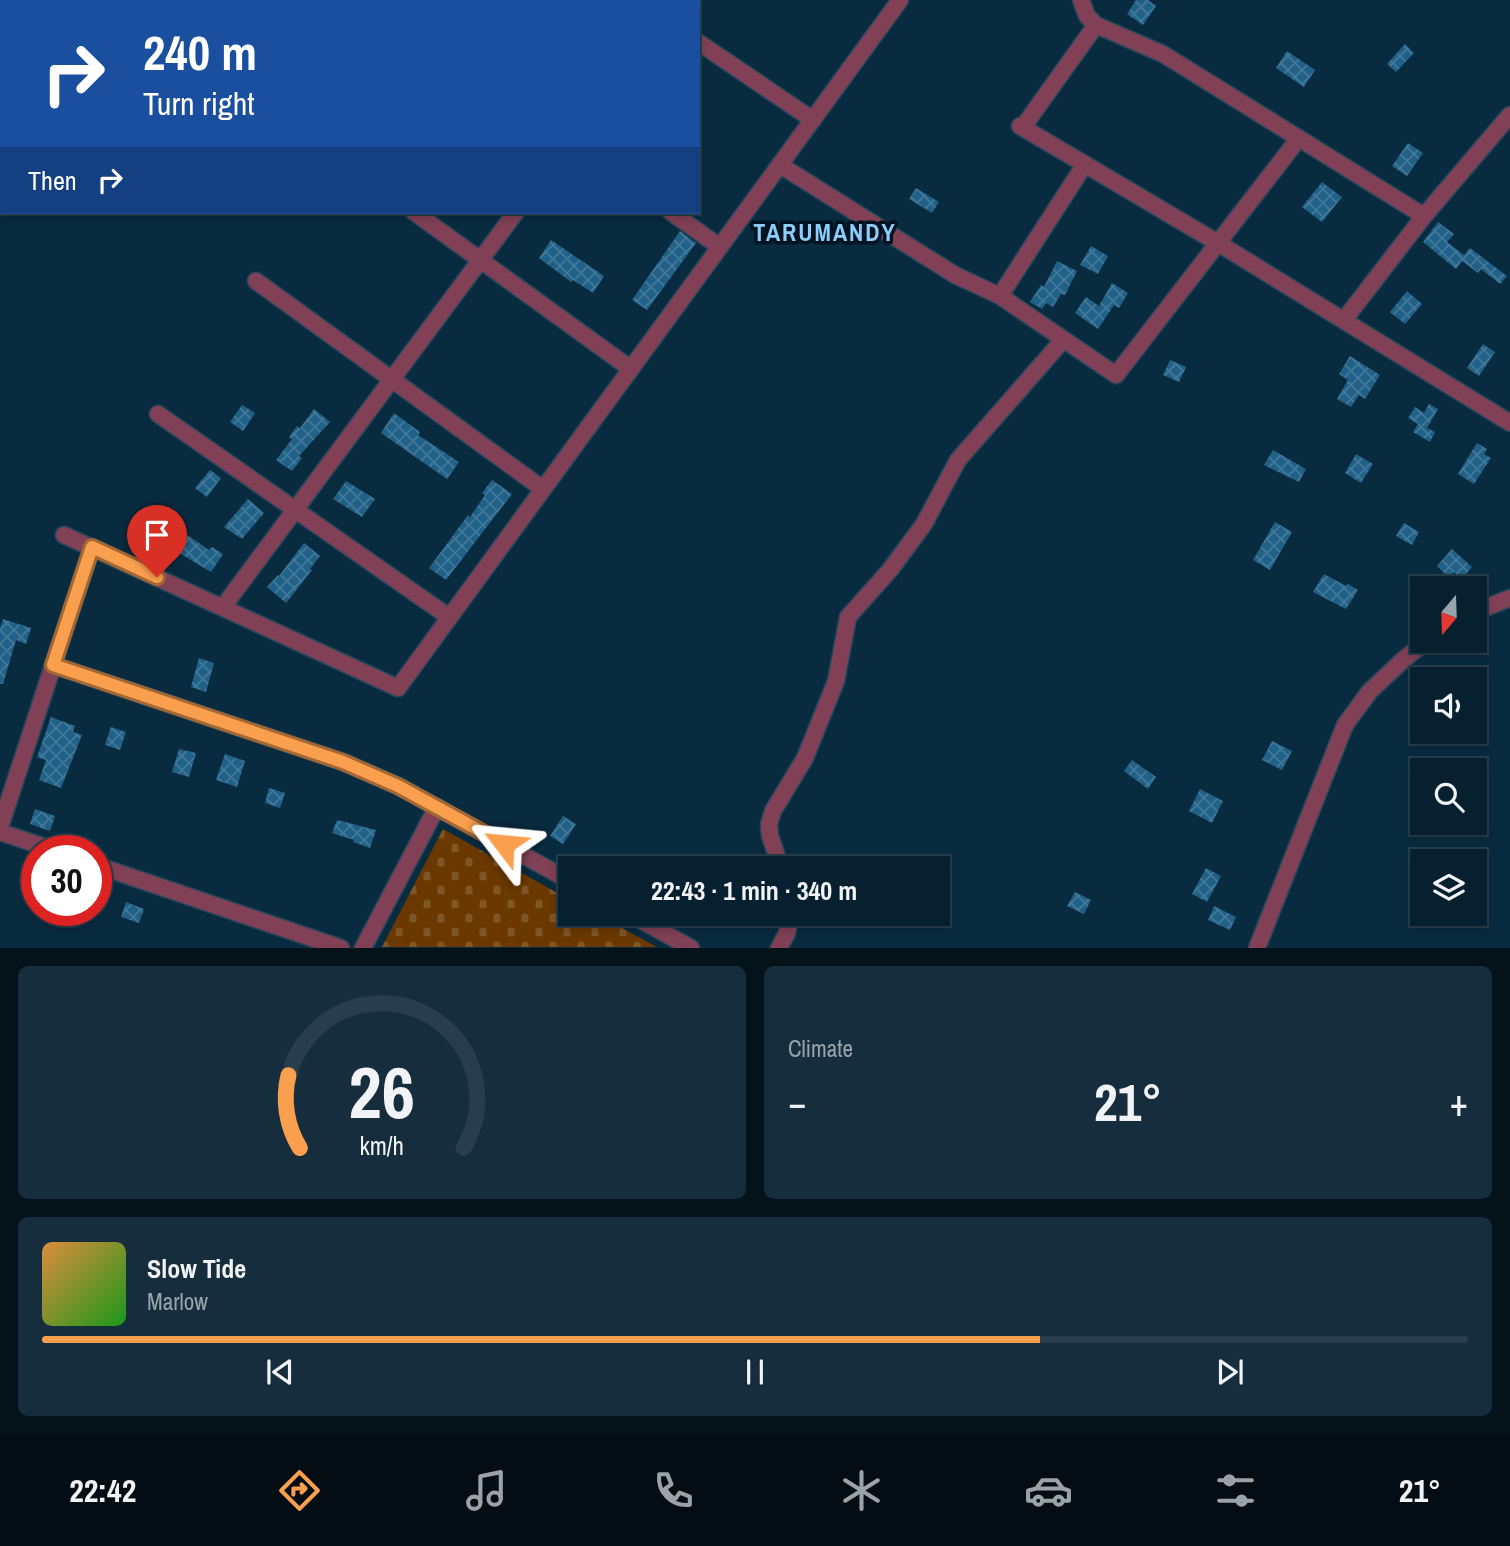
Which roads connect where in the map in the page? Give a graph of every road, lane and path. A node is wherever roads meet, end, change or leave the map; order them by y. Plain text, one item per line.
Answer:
1 (900, 0) edge
2 (1081, 0) edge
3 (1097, 24) junction
4 (700, 43) edge
5 (1510, 115) edge
6 (813, 120) junction
7 (1299, 138) junction
8 (1086, 164) junction
9 (780, 165) junction
10 (417, 214) edge
11 (514, 214) edge
12 (674, 214) edge
13 (1424, 216) junction
14 (1218, 243) junction
15 (720, 247) junction
16 (480, 260) junction
17 (256, 281) dead end
18 (1000, 296) junction
19 (1344, 320) junction
20 (1063, 340) junction
21 (631, 369) junction
22 (392, 379) junction
23 (158, 414) dead end
24 (1510, 423) edge
25 (543, 489) junction
26 (295, 509) junction
27 (64, 535) dead end
28 (92, 547) junction
29 (1510, 598) edge
30 (223, 607) junction
31 (1488, 607) edge
32 (449, 617) junction
33 (1412, 653) edge
34 (53, 665) junction
35 (437, 807) junction
36 (0, 830) edge
37 (21, 838) edge
38 (776, 856) edge
39 (112, 870) edge
40 (558, 874) edge
41 (652, 926) edge
42 (788, 926) edge
43 (341, 947) edge
44 (363, 947) edge
45 (691, 947) edge
46 (779, 947) edge
47 (1257, 947) edge

1 - 6 street
2 - 3 street
3 - 7 street
3 - 8 street
4 - 6 street
5 - 13 street
6 - 9 street
7 - 13 street
7 - 14 street
8 - 14 street
8 - 18 street
9 - 15 street
9 - 18 street
10 - 16 street
11 - 16 street
12 - 15 street
13 - 19 street
14 - 19 street
14 - 20 street
15 - 21 street
16 - 21 street
16 - 22 street
17 - 22 street
18 - 20 street
19 - 24 street
20 - 38 street
21 - 25 street
22 - 25 street
22 - 26 street
23 - 26 street
25 - 32 street
26 - 30 street
26 - 32 street
27 - 28 street
28 - 30 street
28 - 34 street
29 - 31 street
30 - 32 street
33 - 47 street
34 - 35 street
34 - 36 street
35 - 40 street
35 - 44 street
36 - 37 street
39 - 43 street
41 - 45 street
42 - 46 street

